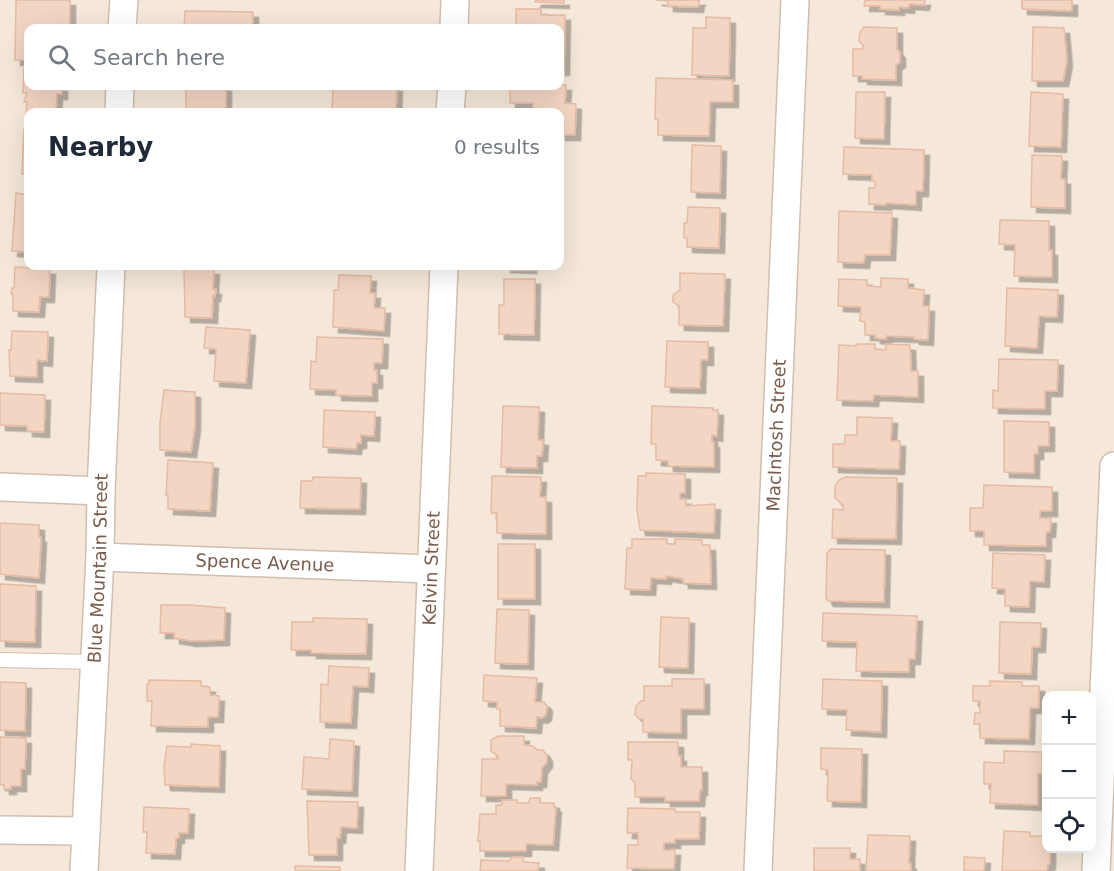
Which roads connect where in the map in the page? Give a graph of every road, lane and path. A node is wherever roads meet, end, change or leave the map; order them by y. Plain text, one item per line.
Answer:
1 (124, 0) edge
2 (455, 0) edge
3 (795, 0) edge
4 (122, 24) edge
5 (454, 24) edge
6 (120, 90) edge
7 (452, 90) edge
8 (118, 108) edge
9 (450, 108) edge
10 (111, 270) edge
11 (444, 270) edge
12 (1114, 466) edge
13 (0, 487) edge
14 (101, 491) junction
15 (100, 557) junction
16 (431, 569) junction
17 (0, 660) edge
18 (94, 662) junction
19 (0, 830) edge
20 (86, 831) junction
21 (84, 871) edge
22 (419, 871) edge
23 (758, 871) edge
24 (1096, 871) edge

1 - 4 street
2 - 5 street
3 - 23 street, MacIntosh Street
6 - 8 street
7 - 9 street
10 - 14 street, Blue Mountain Street
11 - 16 street, Kelvin Street
12 - 24 street
13 - 14 street
14 - 15 street, Blue Mountain Street
15 - 16 street, Spence Avenue
15 - 18 street, Blue Mountain Street
16 - 22 street, Kelvin Street
17 - 18 lane
18 - 20 street, Blue Mountain Street
19 - 20 street
20 - 21 street, Blue Mountain Street

